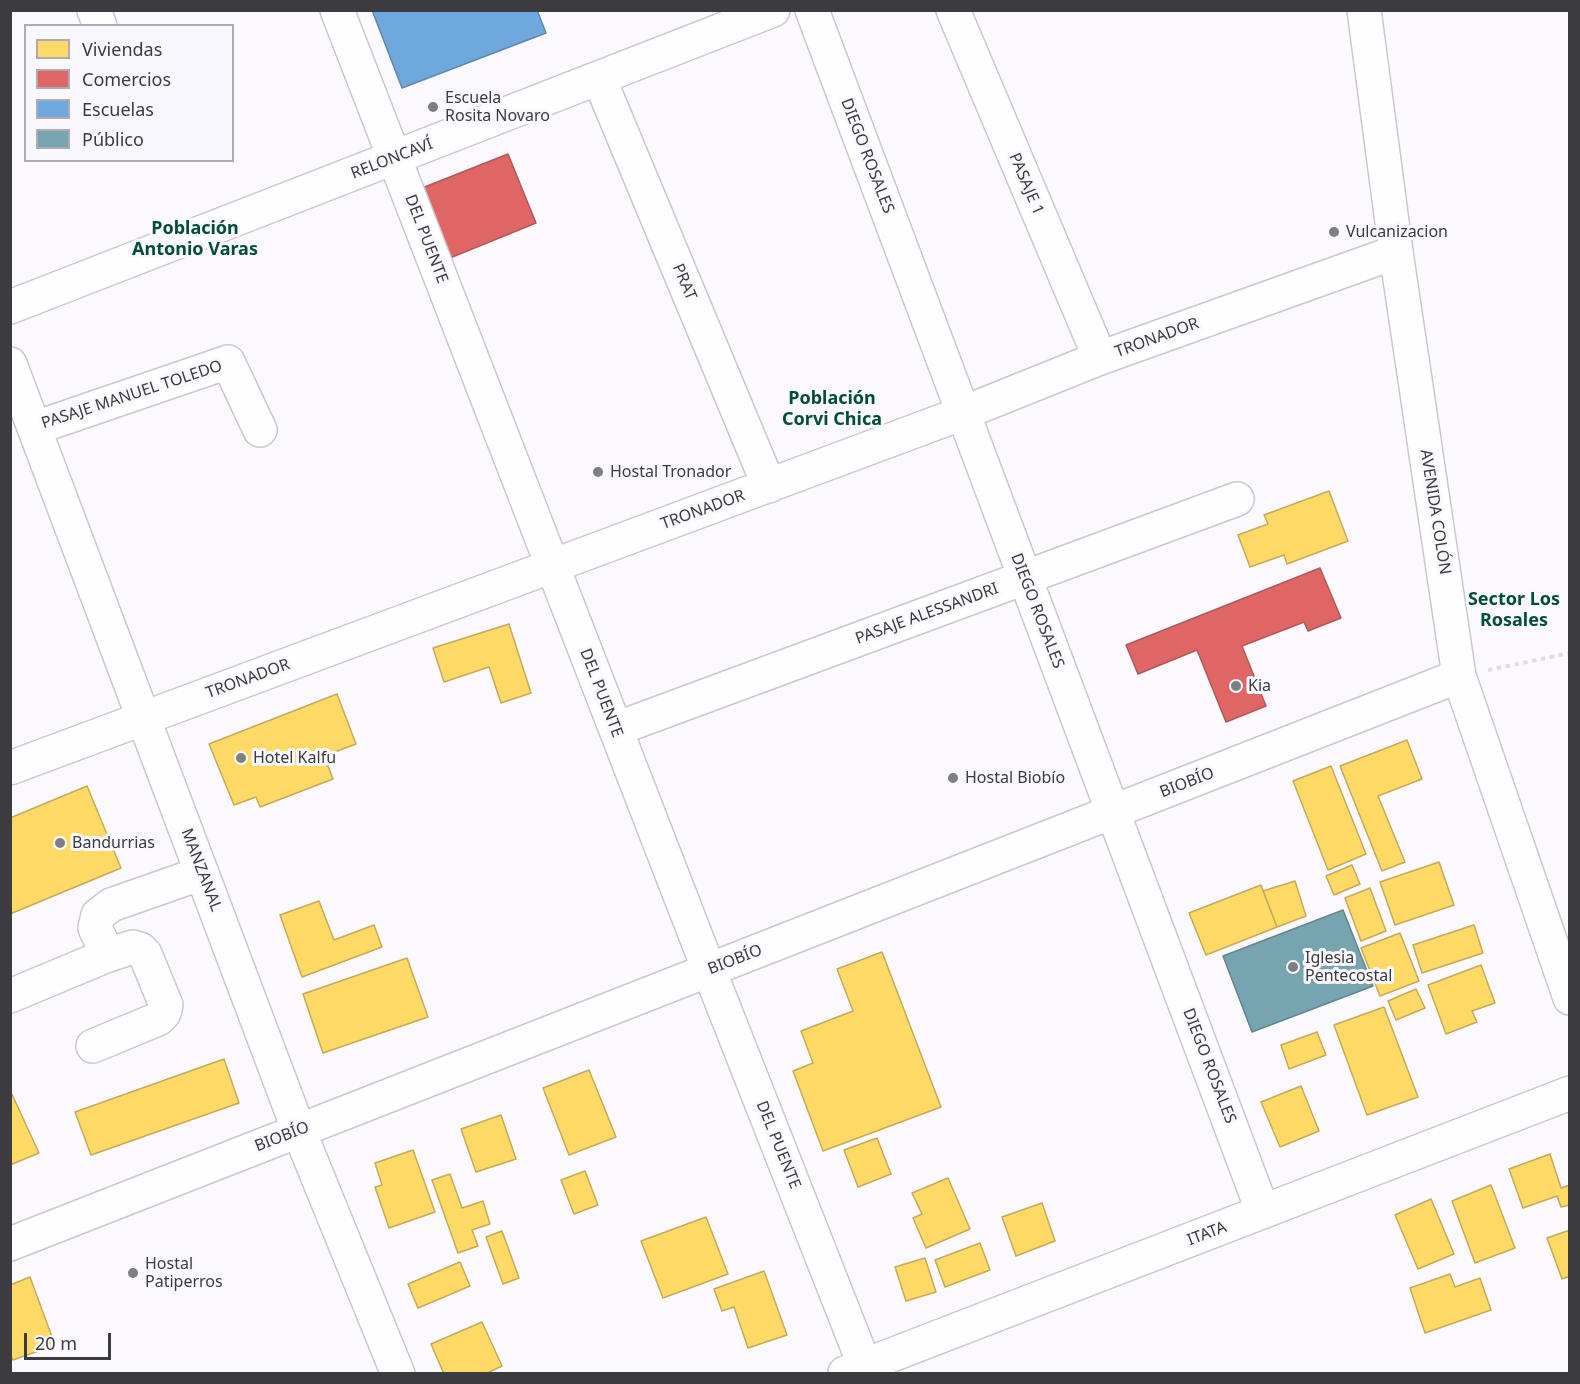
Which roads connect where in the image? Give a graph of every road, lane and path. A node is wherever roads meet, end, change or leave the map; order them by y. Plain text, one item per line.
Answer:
1 (338, 10) edge
2 (773, 10) edge
3 (812, 10) edge
4 (953, 10) edge
5 (1364, 10) edge
6 (599, 78) junction
7 (394, 158) junction
8 (1396, 252) junction
9 (10, 307) edge
10 (1100, 358) junction
11 (10, 364) edge
12 (963, 413) junction
13 (35, 428) junction
14 (260, 430) dead end
15 (769, 486) junction
16 (1237, 499) dead end
17 (552, 566) junction
18 (1025, 578) junction
19 (1569, 653) edge
20 (1459, 676) junction
21 (144, 718) junction
22 (616, 729) junction
23 (10, 768) edge
24 (1113, 812) junction
25 (202, 873) junction
26 (108, 955) junction
27 (709, 970) junction
28 (10, 996) edge
29 (1569, 998) edge
30 (93, 1047) dead end
31 (1569, 1093) edge
32 (299, 1131) junction
33 (1263, 1212) junction
34 (10, 1244) edge
35 (859, 1371) edge
36 (398, 1374) edge

1 - 7 street, DEL PUENTE
2 - 6 street, RELONCAVÍ
3 - 12 street, DIEGO ROSALES
4 - 10 street, PASAJE 1
5 - 8 street, AVENIDA COLÓN
6 - 7 street, RELONCAVÍ
6 - 15 street, PRAT
7 - 9 street, RELONCAVÍ
7 - 17 street, DEL PUENTE
8 - 10 street, TRONADOR
8 - 20 street, AVENIDA COLÓN
10 - 12 street, TRONADOR
11 - 13 street, MANZANAL
12 - 15 street, TRONADOR
12 - 18 street, DIEGO ROSALES
13 - 14 street, PASAJE MANUEL TOLEDO
13 - 21 street, MANZANAL
15 - 17 street, TRONADOR
16 - 18 street, PASAJE ALESSANDRI
17 - 21 street, TRONADOR
17 - 22 street, DEL PUENTE
18 - 22 street, PASAJE ALESSANDRI
18 - 24 street, DIEGO ROSALES
19 - 20 path
20 - 24 street, BIOBÍO
20 - 29 street, AVENIDA COLÓN
21 - 23 street, TRONADOR
21 - 25 street, MANZANAL
22 - 27 street, DEL PUENTE
24 - 27 street, BIOBÍO
24 - 33 street, DIEGO ROSALES
25 - 26 street
25 - 32 street, MANZANAL
26 - 28 street
26 - 30 street
27 - 32 street, BIOBÍO
27 - 35 street, DEL PUENTE
31 - 33 street, ITATA
32 - 34 street, BIOBÍO
32 - 36 street, MANZANAL
33 - 35 street, ITATA

